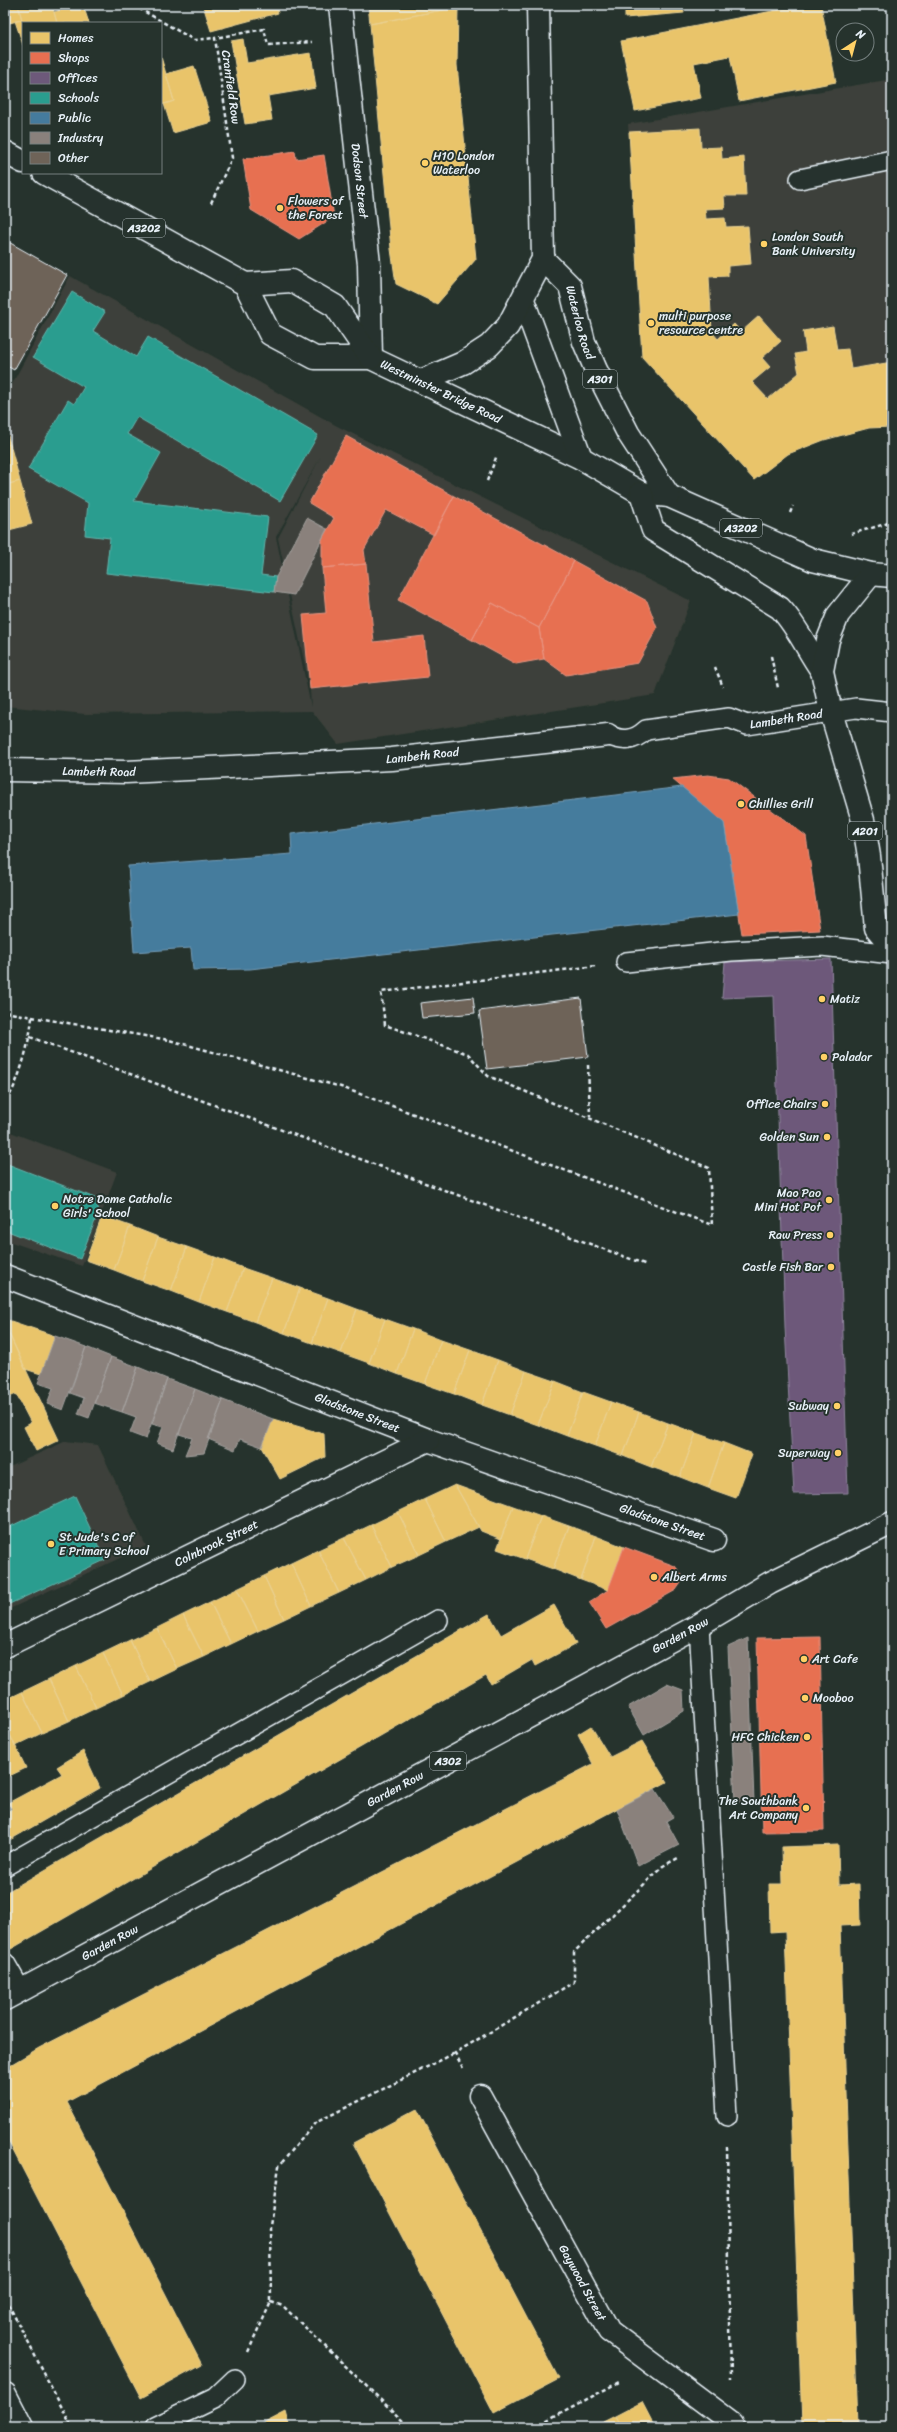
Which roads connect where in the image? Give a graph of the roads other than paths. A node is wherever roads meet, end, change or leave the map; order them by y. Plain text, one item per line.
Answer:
1 (340, 5) edge
2 (538, 5) edge
3 (5, 152) edge
4 (892, 160) edge
5 (22, 161) edge
6 (46, 174) edge
7 (800, 179) dead end
8 (543, 259) junction
9 (244, 284) junction
10 (523, 300) junction
11 (371, 358) junction
12 (421, 382) junction
13 (581, 458) junction
14 (641, 494) junction
15 (669, 496) junction
16 (881, 575) edge
17 (822, 671) junction
18 (831, 712) junction
19 (892, 712) edge
20 (608, 735) joint
21 (5, 770) edge
22 (892, 947) edge
23 (892, 954) edge
24 (626, 962) road end
25 (5, 1276) edge
26 (428, 1440) junction
27 (892, 1523) edge
28 (714, 1540) dead end
29 (438, 1620) dead end
30 (699, 1625) junction
31 (5, 1646) edge
32 (5, 1866) edge
33 (5, 1963) edge
34 (13, 1995) edge
35 (480, 2096) road end
36 (726, 2116) road end
37 (236, 2379) road end
38 (6, 2397) edge
39 (733, 2425) edge
40 (22, 2427) edge
41 (155, 2427) edge

1 - 11 main road, Dodson Street
2 - 8 main road
3 - 5 main road
4 - 7 lane
6 - 9 main road, A3202
8 - 10 main road
8 - 15 main road, Waterloo Road / A301
9 - 11 main road
9 - 11 main road, Westminster Bridge Road / A3202
10 - 12 main road
10 - 13 main road
11 - 12 main road, Westminster Bridge Road / A3202
12 - 13 main road, Westminster Bridge Road / A3202
13 - 14 main road, Westminster Bridge Road / A3202
14 - 15 main road, Westminster Bridge Road / A3202
14 - 17 main road
15 - 16 main road, Westminster Bridge Road / A3202
16 - 17 main road
17 - 18 main road
18 - 19 lane, Lambeth Road
18 - 20 lane, Lambeth Road
18 - 22 main road, A201
20 - 21 main road, Lambeth Road
23 - 24 lane
25 - 26 main road, Gladstone Street
26 - 28 main road, Gladstone Street
26 - 31 main road, Colnbrook Street
27 - 30 main road, Garden Row / A302
29 - 32 lane
30 - 34 main road, Garden Row / A302
30 - 36 lane
33 - 34 lane
35 - 39 main road, Gaywood Street
37 - 41 lane
38 - 40 main road

